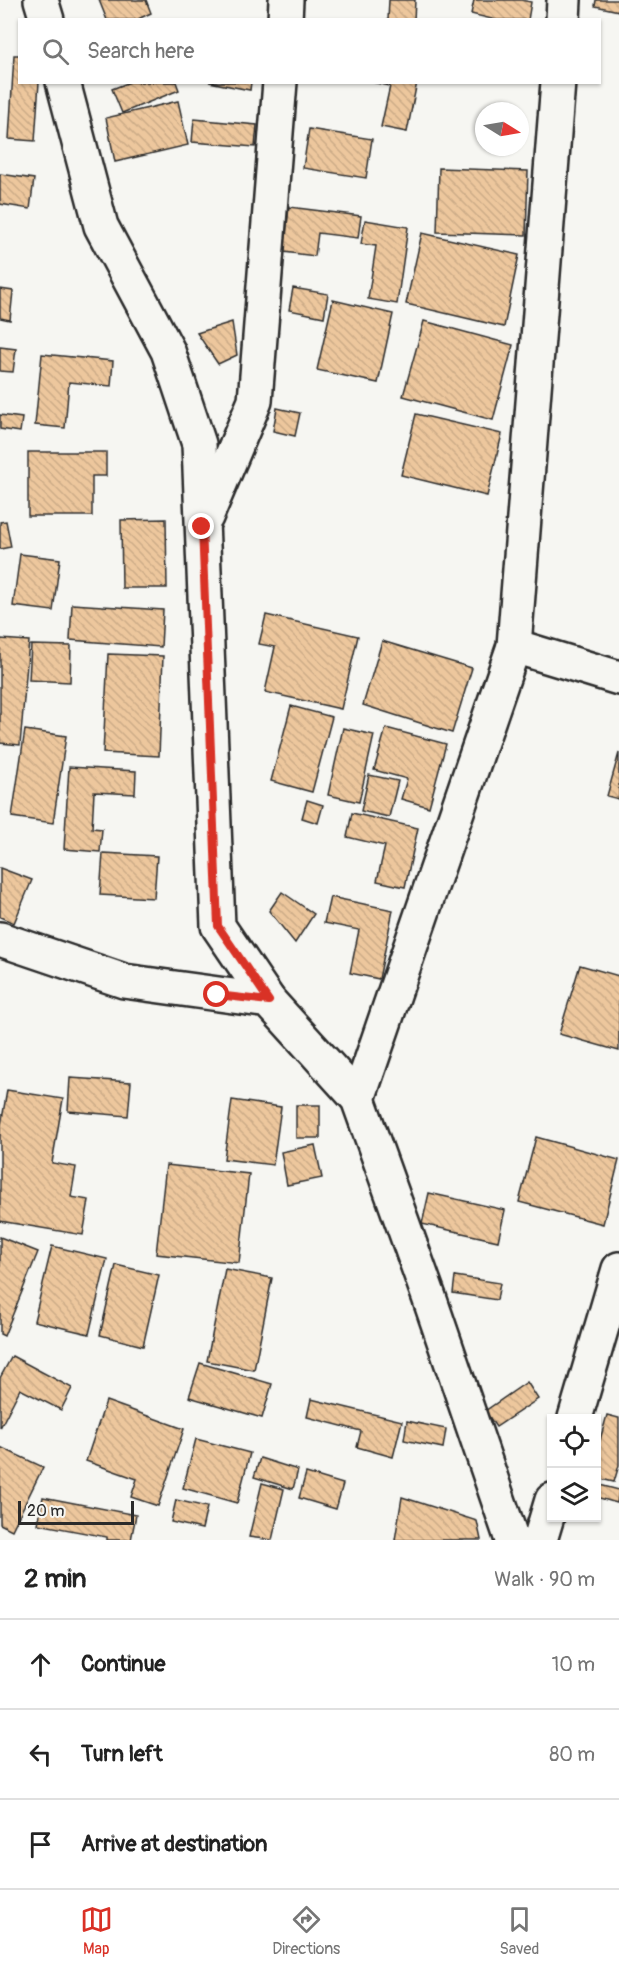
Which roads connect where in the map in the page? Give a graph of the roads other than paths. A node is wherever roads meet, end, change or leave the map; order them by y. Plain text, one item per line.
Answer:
1 (41, 0) edge
2 (286, 0) edge
3 (564, 0) edge
4 (46, 18) edge
5 (285, 18) edge
6 (563, 18) edge
7 (64, 84) edge
8 (280, 84) edge
9 (558, 84) edge
10 (202, 527) junction
11 (514, 646) junction
12 (619, 678) edge
13 (0, 939) edge
14 (269, 1001) junction
15 (358, 1100) junction
16 (619, 1269) edge
17 (576, 1414) edge
18 (547, 1517) edge
19 (512, 1540) edge
20 (540, 1540) edge

1 - 4 street
2 - 5 street
3 - 6 street
7 - 10 street
8 - 10 street
9 - 11 street
10 - 14 street
11 - 12 street
11 - 15 street
13 - 14 street
14 - 15 street
15 - 19 street
16 - 17 street
18 - 20 street

